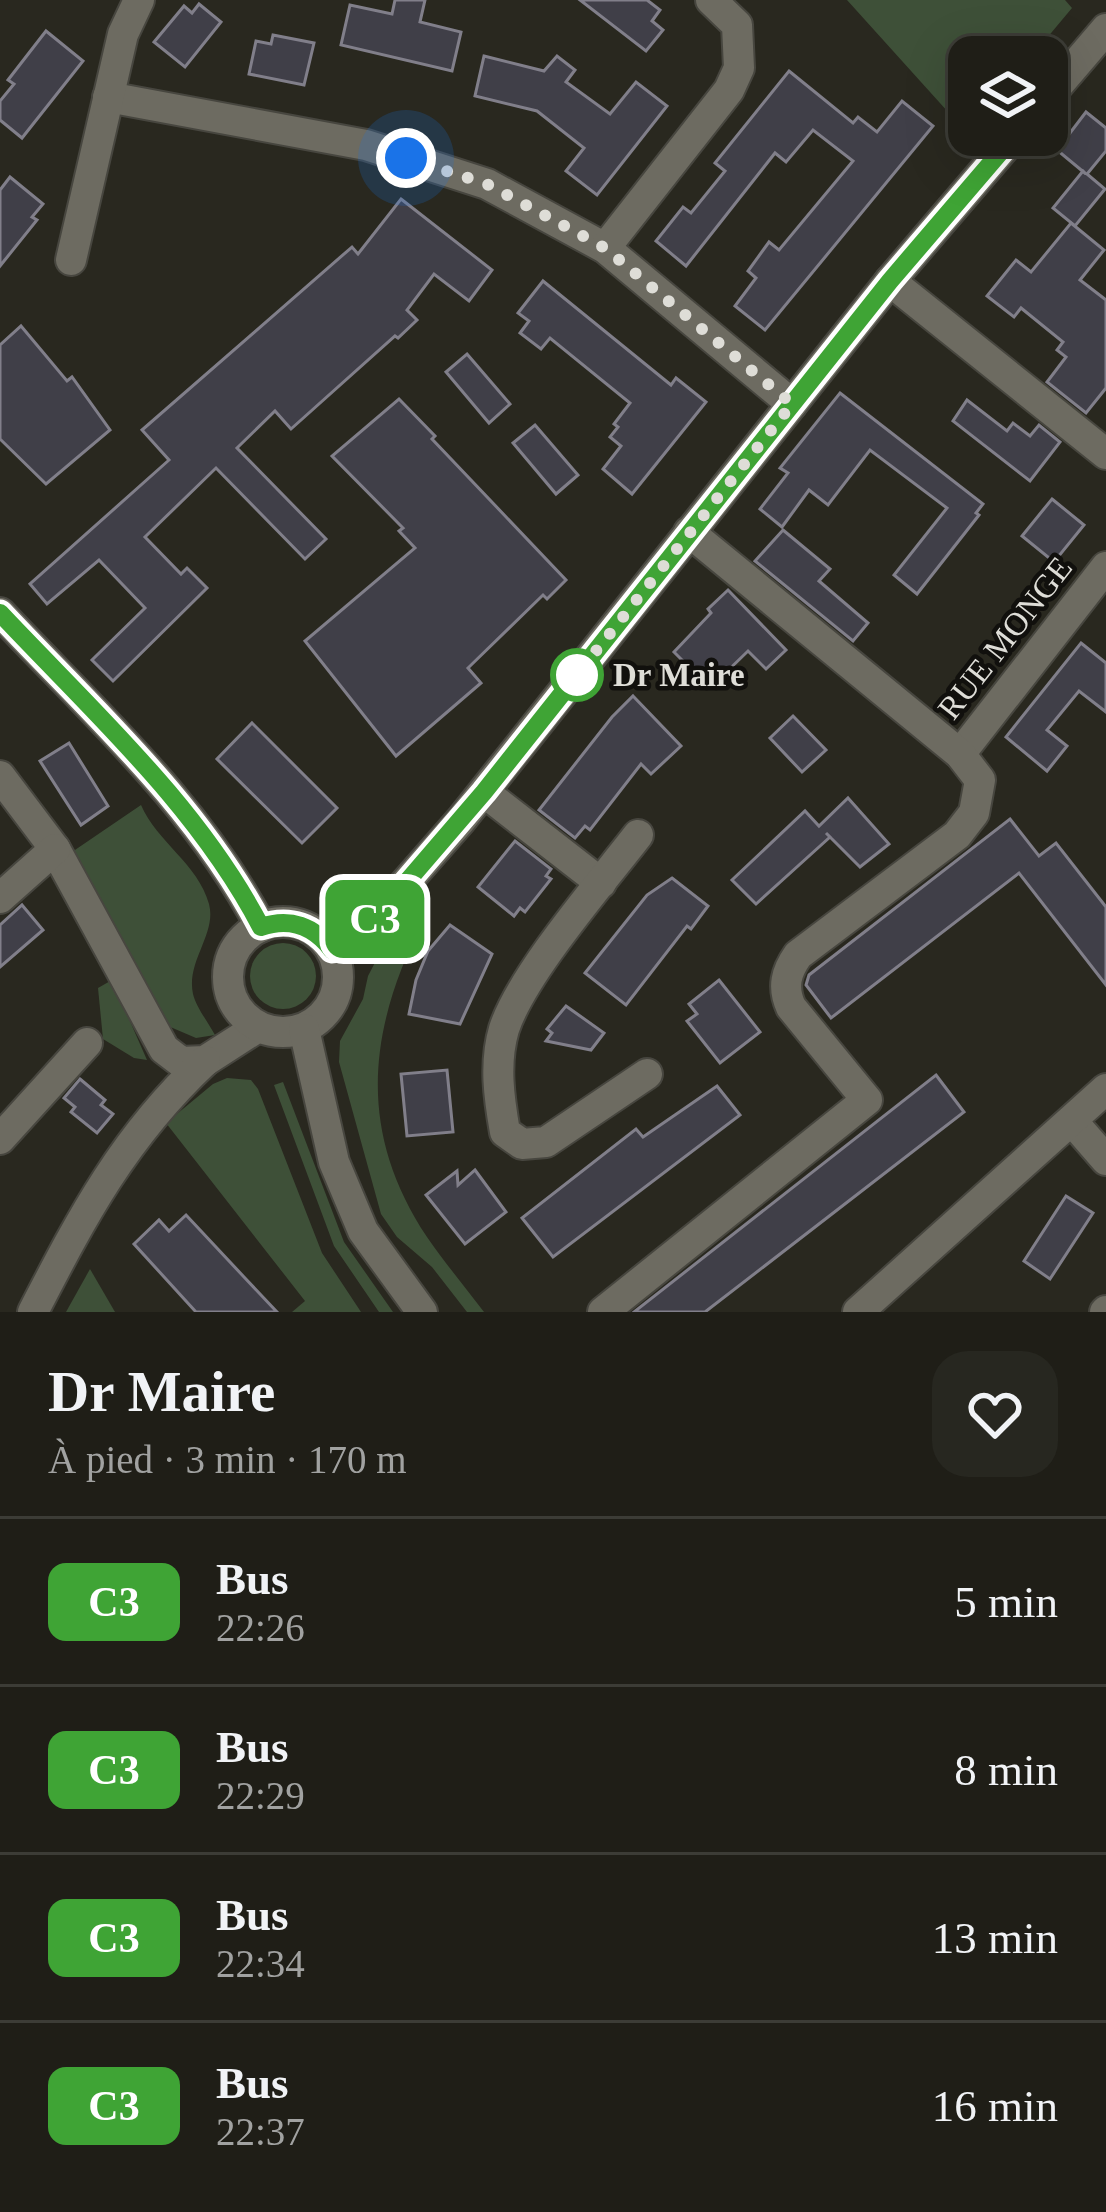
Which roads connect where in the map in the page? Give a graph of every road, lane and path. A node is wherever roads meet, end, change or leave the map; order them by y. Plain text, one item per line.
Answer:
1 (139, 0) edge
2 (711, 0) edge
3 (1106, 29) edge
4 (1068, 73) edge
5 (108, 97) junction
6 (997, 156) edge
7 (605, 248) junction
8 (71, 260) dead end
9 (890, 281) junction
10 (792, 404) junction
11 (1106, 454) edge
12 (688, 532) junction
13 (1106, 567) edge
14 (0, 613) edge
15 (960, 754) junction
16 (0, 776) edge
17 (484, 792) junction
18 (638, 835) dead end
19 (55, 849) junction
20 (601, 883) junction
21 (0, 898) edge
22 (261, 927) junction
23 (332, 950) junction
24 (258, 1027) junction
25 (304, 1029) junction
26 (87, 1042) dead end
27 (206, 1061) junction
28 (647, 1074) dead end
29 (1106, 1089) edge
30 (1073, 1122) junction
31 (0, 1139) edge
32 (1106, 1160) edge
33 (33, 1312) edge
34 (422, 1312) edge
35 (603, 1312) edge
36 (858, 1312) edge

1 - 5 street
2 - 7 street
3 - 4 street
5 - 7 street
5 - 8 street
6 - 9 street
7 - 10 street
9 - 10 street
9 - 11 street
10 - 12 street
12 - 15 street
12 - 17 street
13 - 15 street, RUE MONGE
14 - 22 street
15 - 35 street
16 - 19 street
17 - 20 street
17 - 23 street
18 - 20 street
19 - 21 street
19 - 27 street
20 - 28 street
22 - 23 street
22 - 24 street
23 - 25 street
24 - 25 street
24 - 27 street
25 - 34 street
26 - 31 street
27 - 33 street
29 - 30 street
30 - 32 street
30 - 36 street

